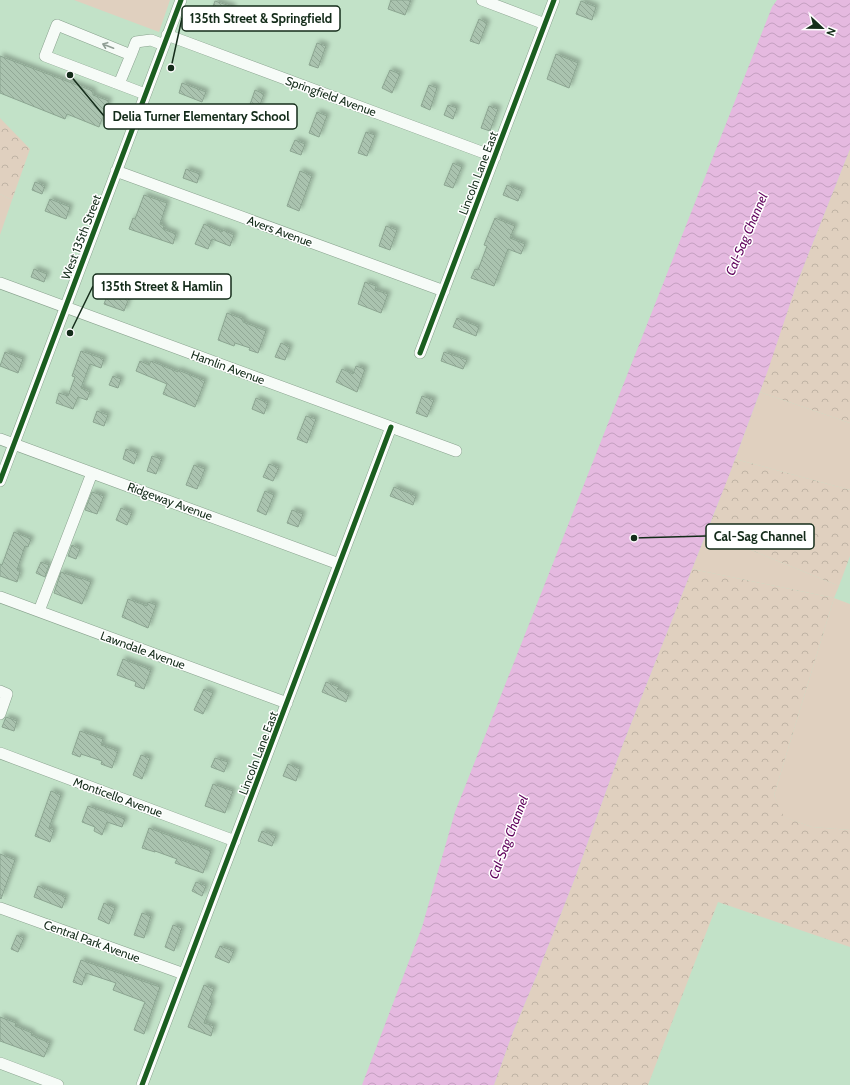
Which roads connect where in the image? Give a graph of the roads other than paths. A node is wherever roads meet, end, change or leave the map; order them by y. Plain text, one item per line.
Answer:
1 (180, 0) edge
2 (482, 0) edge
3 (554, 0) edge
4 (545, 24) junction
5 (166, 40) junction
6 (131, 55) junction
7 (119, 84) junction
8 (145, 94) junction
9 (495, 157) junction
10 (116, 171) junction
11 (0, 283) edge
12 (444, 291) junction
13 (65, 307) junction
14 (420, 354) dead end
15 (390, 427) junction
16 (0, 439) edge
17 (14, 444) junction
18 (456, 451) dead end
19 (92, 472) junction
20 (0, 481) edge
21 (339, 564) junction
22 (0, 597) edge
23 (39, 611) junction
24 (0, 691) edge
25 (287, 703) junction
26 (0, 714) edge
27 (0, 753) edge
28 (235, 840) junction
29 (1, 911) edge
30 (184, 974) junction
31 (0, 1063) edge
32 (58, 1085) edge
33 (142, 1085) edge

1 - 5 street, West 135th Street
2 - 4 street
3 - 4 street, Lincoln Lane East
4 - 9 street, Lincoln Lane East
5 - 6 street, Springfield Avenue
5 - 8 street, West 135th Street
5 - 9 street, Springfield Avenue
6 - 7 street
6 -> 7 street
7 - 8 street
8 - 10 street, West 135th Street
9 - 12 street, Lincoln Lane East
10 - 12 street, Avers Avenue
10 - 13 street, West 135th Street
11 - 13 street, Hamlin Avenue
12 - 14 street, Lincoln Lane East
13 - 15 street, Hamlin Avenue
13 - 17 street, West 135th Street
15 - 18 street, Hamlin Avenue
15 - 21 street, Lincoln Lane East
16 - 17 street, Ridgeway Avenue
17 - 19 street, Ridgeway Avenue
17 - 20 street, West 135th Street
19 - 21 street, Ridgeway Avenue
19 - 23 street
21 - 25 street, Lincoln Lane East
22 - 23 street, Lawndale Avenue
23 - 25 street, Lawndale Avenue
24 - 26 street
25 - 28 street, Lincoln Lane East
27 - 28 street, Monticello Avenue
28 - 30 street, Lincoln Lane East
29 - 30 street, Central Park Avenue
30 - 33 street, Lincoln Lane East
31 - 32 street

